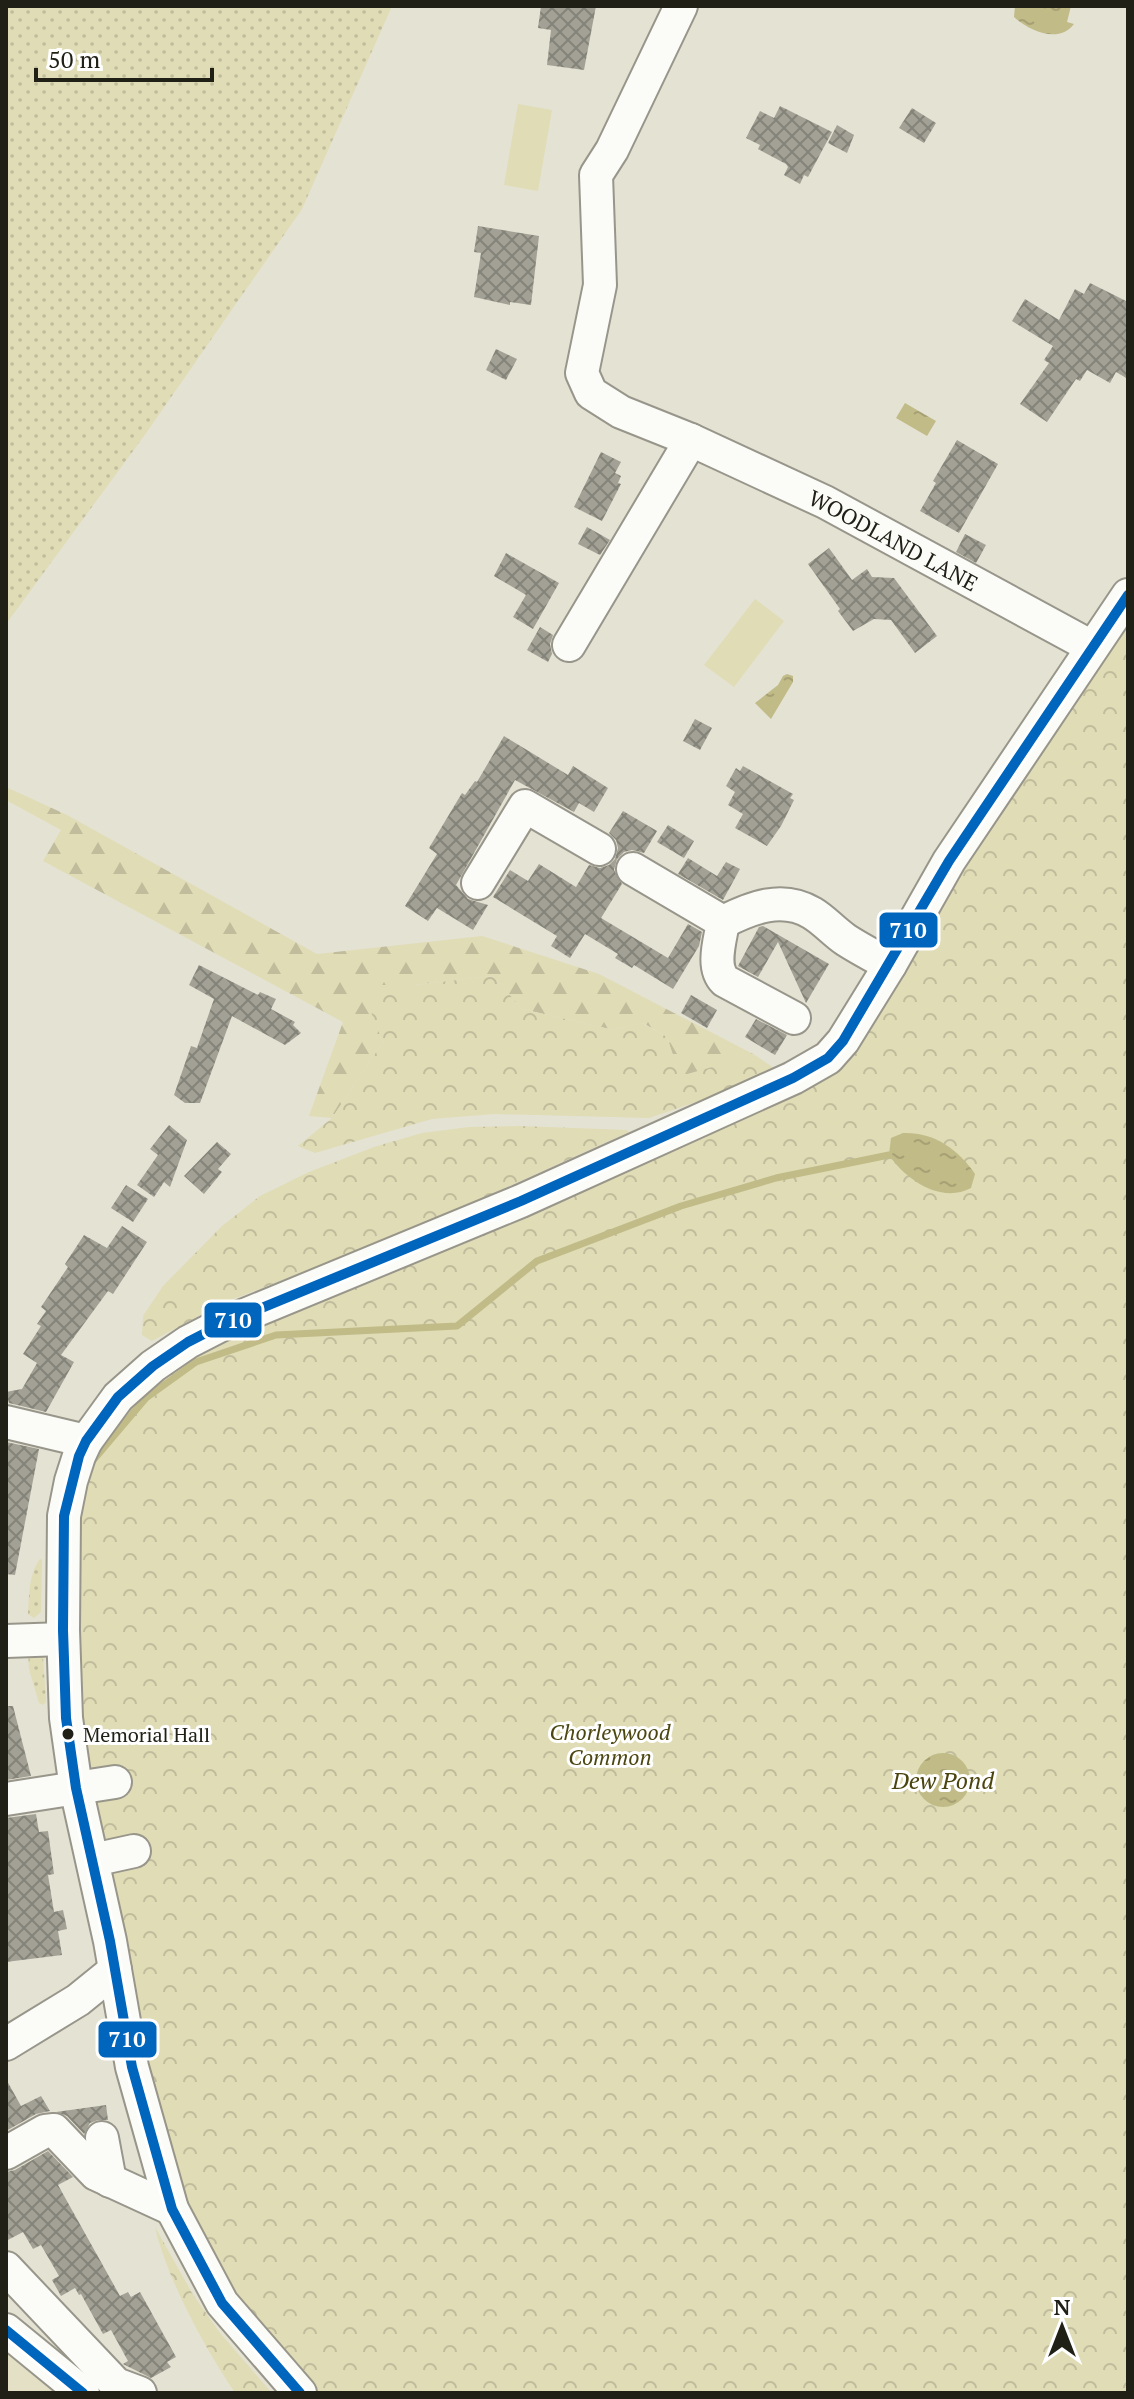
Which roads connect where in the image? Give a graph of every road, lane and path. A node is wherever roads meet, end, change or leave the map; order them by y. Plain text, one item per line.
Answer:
1 (681, 6) edge
2 (691, 440) junction
3 (1128, 595) edge
4 (569, 645) dead end
5 (1092, 647) junction
6 (599, 849) dead end
7 (633, 869) dead end
8 (478, 883) dead end
9 (723, 922) junction
10 (890, 965) junction
11 (794, 1018) dead end
12 (6, 1422) edge
13 (86, 1441) junction
14 (63, 1639) junction
15 (6, 1641) edge
16 (115, 1782) dead end
17 (76, 1788) junction
18 (6, 1799) edge
19 (134, 1851) dead end
20 (93, 1860) junction
21 (115, 1970) junction
22 (6, 2044) edge
23 (102, 2138) dead end
24 (6, 2153) edge
25 (110, 2181) junction
26 (172, 2209) junction
27 (6, 2268) edge
28 (40, 2304) junction
29 (10, 2333) edge
30 (83, 2393) edge
31 (140, 2393) edge
32 (300, 2393) edge

1 - 2 street, WOODLAND LANE
2 - 4 street
2 - 5 street, WOODLAND LANE
3 - 5 street
5 - 10 street
6 - 8 street
7 - 9 street
9 - 10 street
9 - 11 street
10 - 13 street
12 - 13 street
13 - 14 street
14 - 15 street
14 - 17 street
16 - 17 street
17 - 18 street
17 - 20 street
19 - 20 street
20 - 21 street
21 - 22 street
21 - 26 street
23 - 25 street
24 - 25 street
25 - 26 street
26 - 32 street
27 - 28 street
28 - 29 street
28 - 31 street
29 - 30 street

